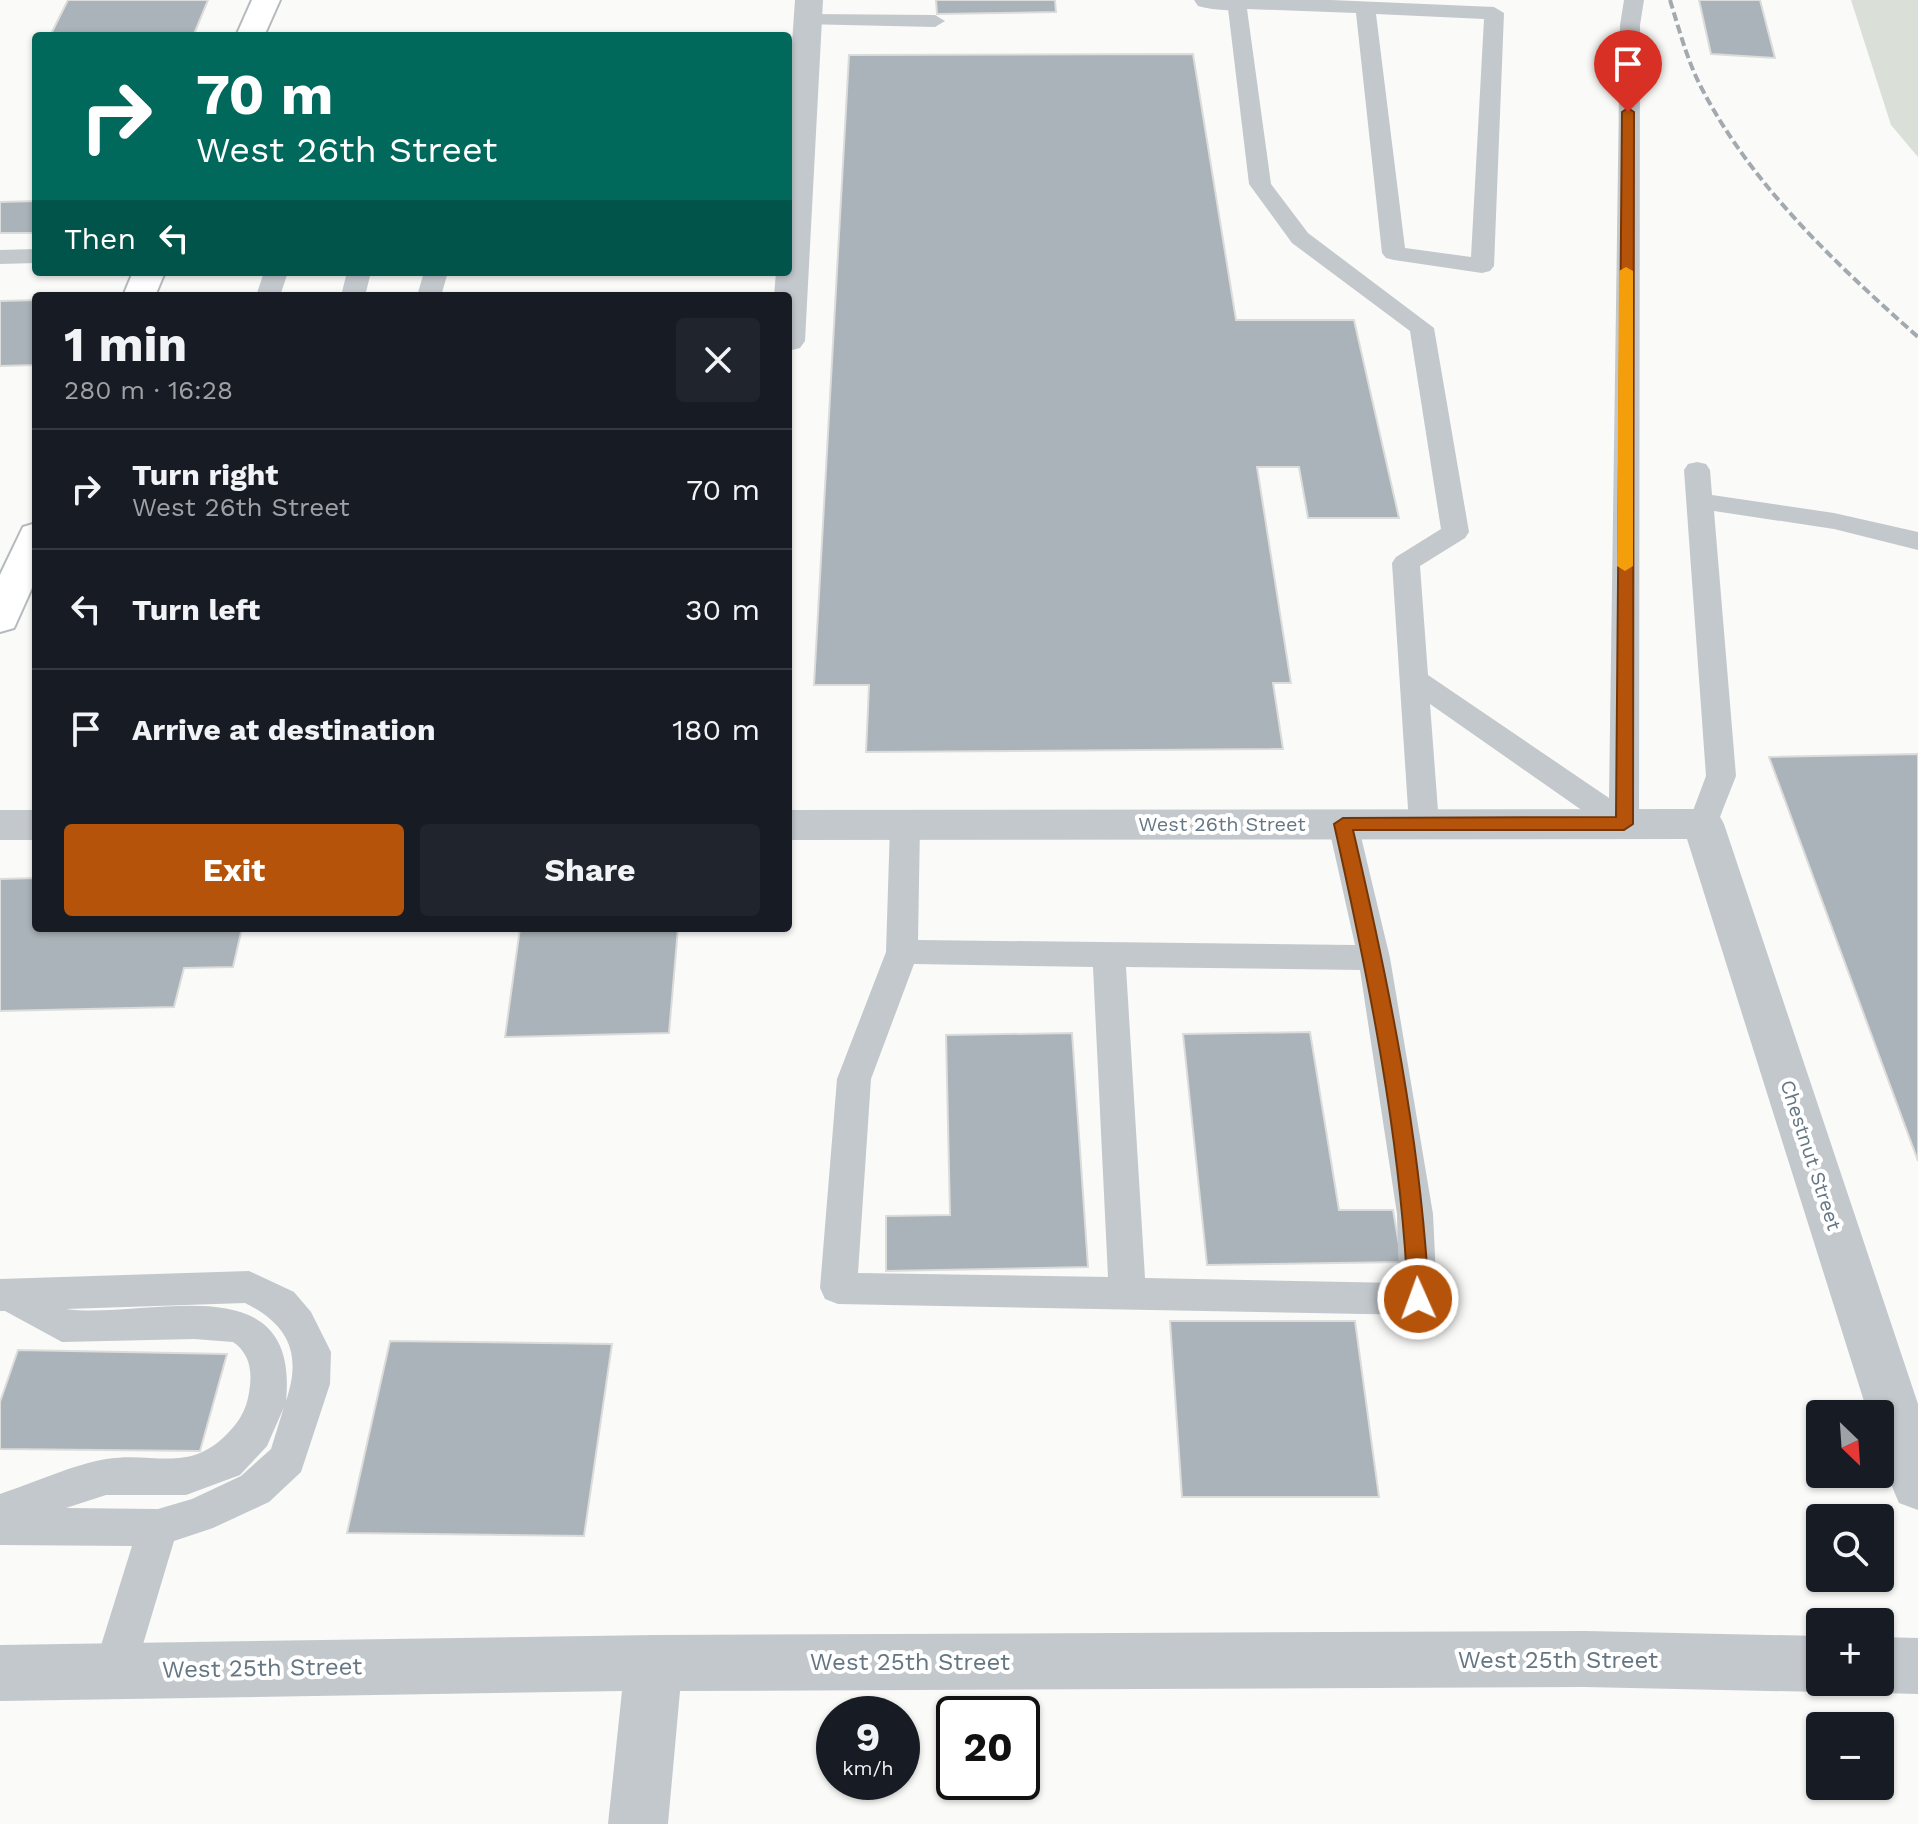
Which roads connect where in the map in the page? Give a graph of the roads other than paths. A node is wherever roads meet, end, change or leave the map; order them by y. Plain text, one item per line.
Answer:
1 (266, 0) edge
2 (1208, 0) edge
3 (1634, 0) edge
4 (1236, 2) edge
5 (1365, 7) junction
6 (809, 10) edge
7 (935, 21) dead end
8 (252, 32) edge
9 (32, 256) edge
10 (0, 257) edge
11 (791, 292) edge
12 (1697, 470) dead end
13 (1700, 501) junction
14 (1918, 541) edge
15 (32, 543) edge
16 (4, 599) edge
17 (1414, 679) junction
18 (1343, 824) junction
19 (1424, 824) junction
20 (1624, 824) junction
21 (1703, 824) junction
22 (0, 825) edge
23 (32, 825) edge
24 (792, 825) edge
25 (905, 825) junction
26 (902, 952) junction
27 (1109, 954) junction
28 (1374, 958) junction
29 (1127, 1293) junction
30 (6, 1295) edge
31 (1918, 1485) edge
32 (0, 1512) edge
33 (0, 1526) edge
34 (158, 1528) junction
35 (654, 1663) junction
36 (1806, 1664) edge
37 (1894, 1665) edge
38 (1918, 1666) edge
39 (114, 1671) junction
40 (0, 1673) edge
41 (638, 1824) edge

1 - 8 main road
2 - 4 street
3 - 20 lane
4 - 5 lane
4 - 17 lane
5 - 5 lane
6 - 7 lane
6 - 11 street
9 - 10 lane
12 - 13 lane
13 - 14 lane
13 - 21 lane
15 - 16 main road
17 - 19 lane
17 - 20 lane
18 - 19 street, West 26th Street
18 - 25 street, West 26th Street
18 - 28 lane
19 - 20 street, West 26th Street
20 - 21 street, West 26th Street
21 - 31 street, Chestnut Street
22 - 23 street
24 - 25 street, West 26th Street
25 - 26 lane
26 - 27 lane
26 - 29 lane
27 - 28 lane
27 - 29 lane
28 - 29 lane
30 - 32 lane
30 - 34 lane
33 - 34 lane
34 - 39 lane
35 - 36 street, West 25th Street
35 - 39 street, West 25th Street
35 - 41 street
37 - 38 street
39 - 40 street, West 25th Street

